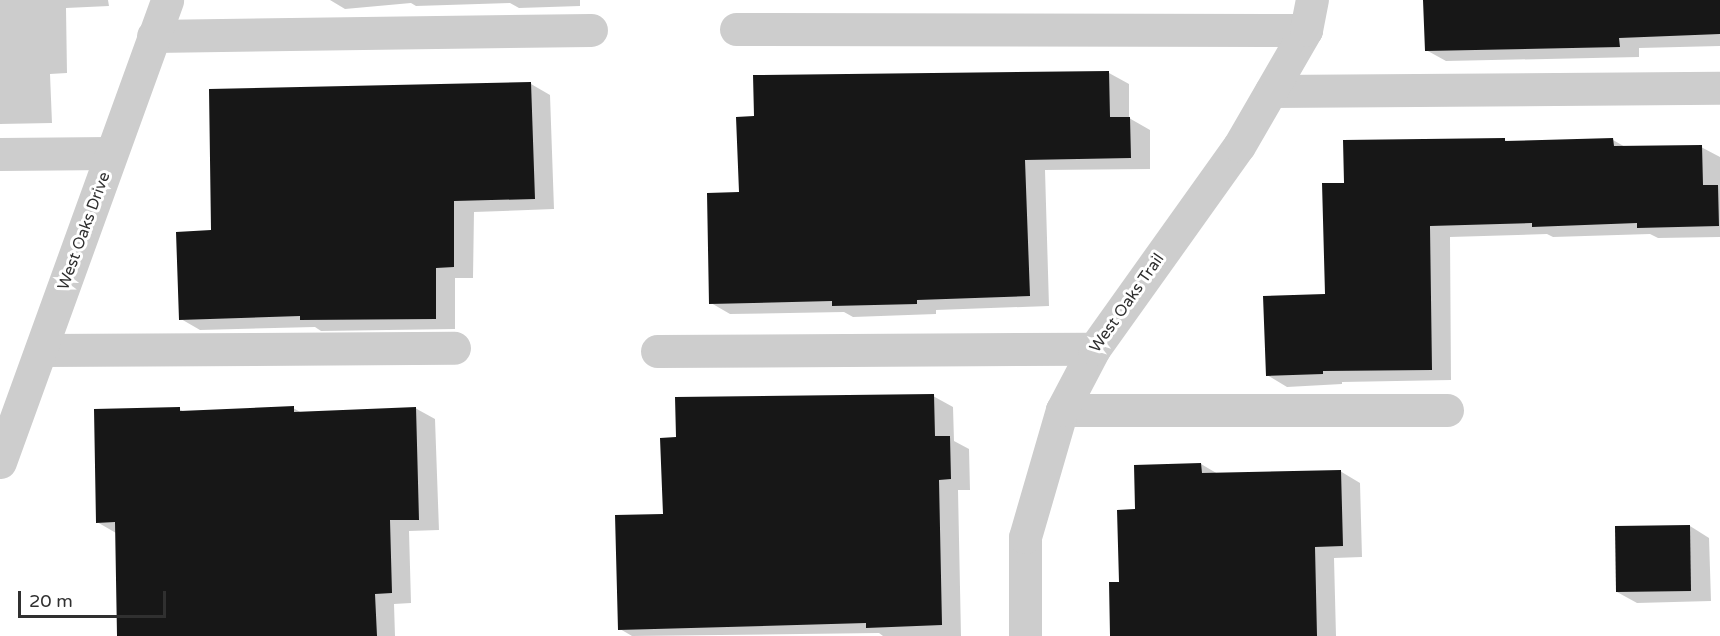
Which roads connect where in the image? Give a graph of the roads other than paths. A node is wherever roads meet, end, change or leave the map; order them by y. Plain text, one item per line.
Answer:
1 (166, 0) edge
2 (1309, 15) edge
3 (736, 29) dead end
4 (591, 30) dead end
5 (153, 36) junction
6 (1720, 88) edge
7 (1271, 91) junction
8 (111, 153) junction
9 (0, 154) edge
10 (454, 348) dead end
11 (1094, 349) junction
12 (41, 350) junction
13 (657, 351) dead end
14 (1062, 410) junction
15 (1447, 410) dead end
16 (0, 462) edge
17 (1025, 636) edge

1 - 5 street, West Oaks Drive
2 - 3 street
2 - 7 street, West Oaks Trail
4 - 5 street
5 - 8 street, West Oaks Drive
6 - 7 street
7 - 11 street, West Oaks Trail
8 - 9 street
8 - 12 street, West Oaks Drive
10 - 12 street
11 - 13 street
11 - 14 street, West Oaks Trail
12 - 16 street, West Oaks Drive
14 - 15 street
14 - 17 street, West Oaks Trail

